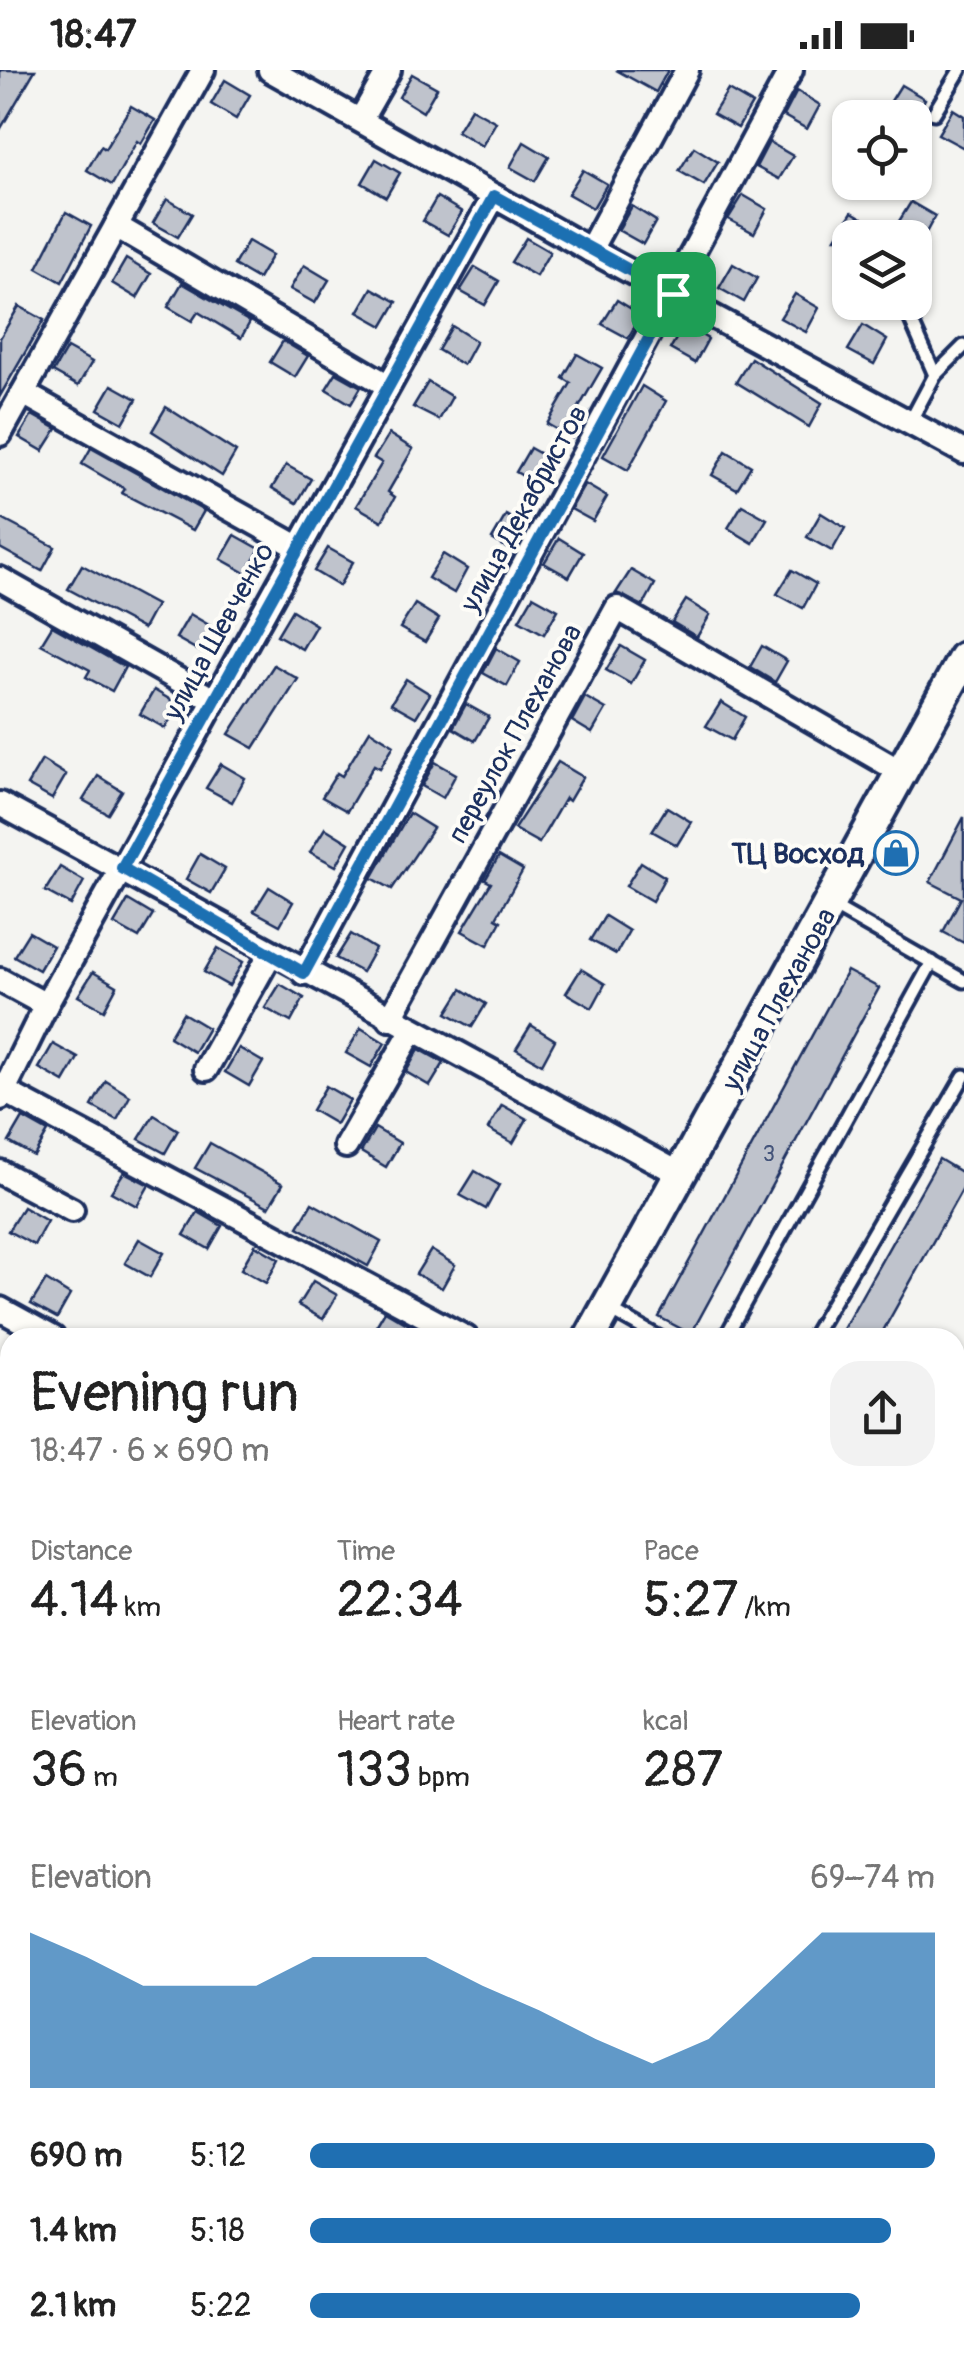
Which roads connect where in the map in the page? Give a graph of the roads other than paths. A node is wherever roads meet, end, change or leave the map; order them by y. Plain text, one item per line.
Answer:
1 (203, 70) edge
2 (270, 70) edge
3 (389, 70) edge
4 (687, 70) edge
5 (791, 70) edge
6 (960, 70) edge
7 (934, 113) dead end
8 (361, 119) junction
9 (494, 196) junction
10 (116, 226) junction
11 (590, 250) junction
12 (673, 294) junction
13 (911, 320) edge
14 (964, 346) edge
15 (934, 375) junction
16 (387, 385) junction
17 (23, 393) junction
18 (910, 422) junction
19 (0, 434) edge
20 (964, 452) edge
21 (298, 547) junction
22 (0, 579) edge
23 (964, 658) edge
24 (214, 700) junction
25 (903, 774) junction
26 (0, 804) edge
27 (122, 868) junction
28 (830, 905) junction
29 (271, 954) junction
30 (932, 962) junction
31 (304, 973) junction
32 (0, 980) edge
33 (964, 980) edge
34 (46, 1005) junction
35 (390, 1020) junction
36 (412, 1031) junction
37 (206, 1069) dead end
38 (964, 1076) edge
39 (2, 1095) edge
40 (346, 1146) dead end
41 (0, 1172) edge
42 (680, 1174) junction
43 (72, 1210) dead end
44 (606, 1308) junction
45 (0, 1310) edge
46 (34, 1328) edge
47 (447, 1328) edge
48 (595, 1328) edge
49 (642, 1328) edge
50 (731, 1328) edge
51 (818, 1328) edge

1 - 10 street
2 - 8 street
3 - 8 street
4 - 11 street
5 - 12 street, улица Декабристов
6 - 7 lane
8 - 9 street
9 - 11 street
9 - 16 street, улица Шевченко
10 - 16 street
10 - 17 street
11 - 12 street
12 - 18 street
12 - 31 street, улица Декабристов
13 - 15 lane
14 - 15 lane
15 - 18 lane
16 - 21 street, улица Шевченко
17 - 19 street
17 - 21 street
18 - 20 street
21 - 24 street, улица Шевченко
22 - 24 street
23 - 25 main road, улица Плеханова
24 - 27 street, улица Шевченко
25 - 28 main road, улица Плеханова
25 - 35 street, переулок Плеханова
26 - 27 street
27 - 29 street
27 - 34 street, улица Шевченко
28 - 30 lane
28 - 42 main road, улица Плеханова
29 - 31 street
29 - 37 street
30 - 33 lane
30 - 50 lane
31 - 35 street
32 - 34 street
34 - 39 street, улица Шевченко
35 - 36 street
36 - 40 street
36 - 42 street
38 - 51 lane
39 - 47 street
41 - 43 street
42 - 44 main road, улица Плеханова
44 - 48 main road, улица Плеханова
44 - 49 lane
45 - 46 street

